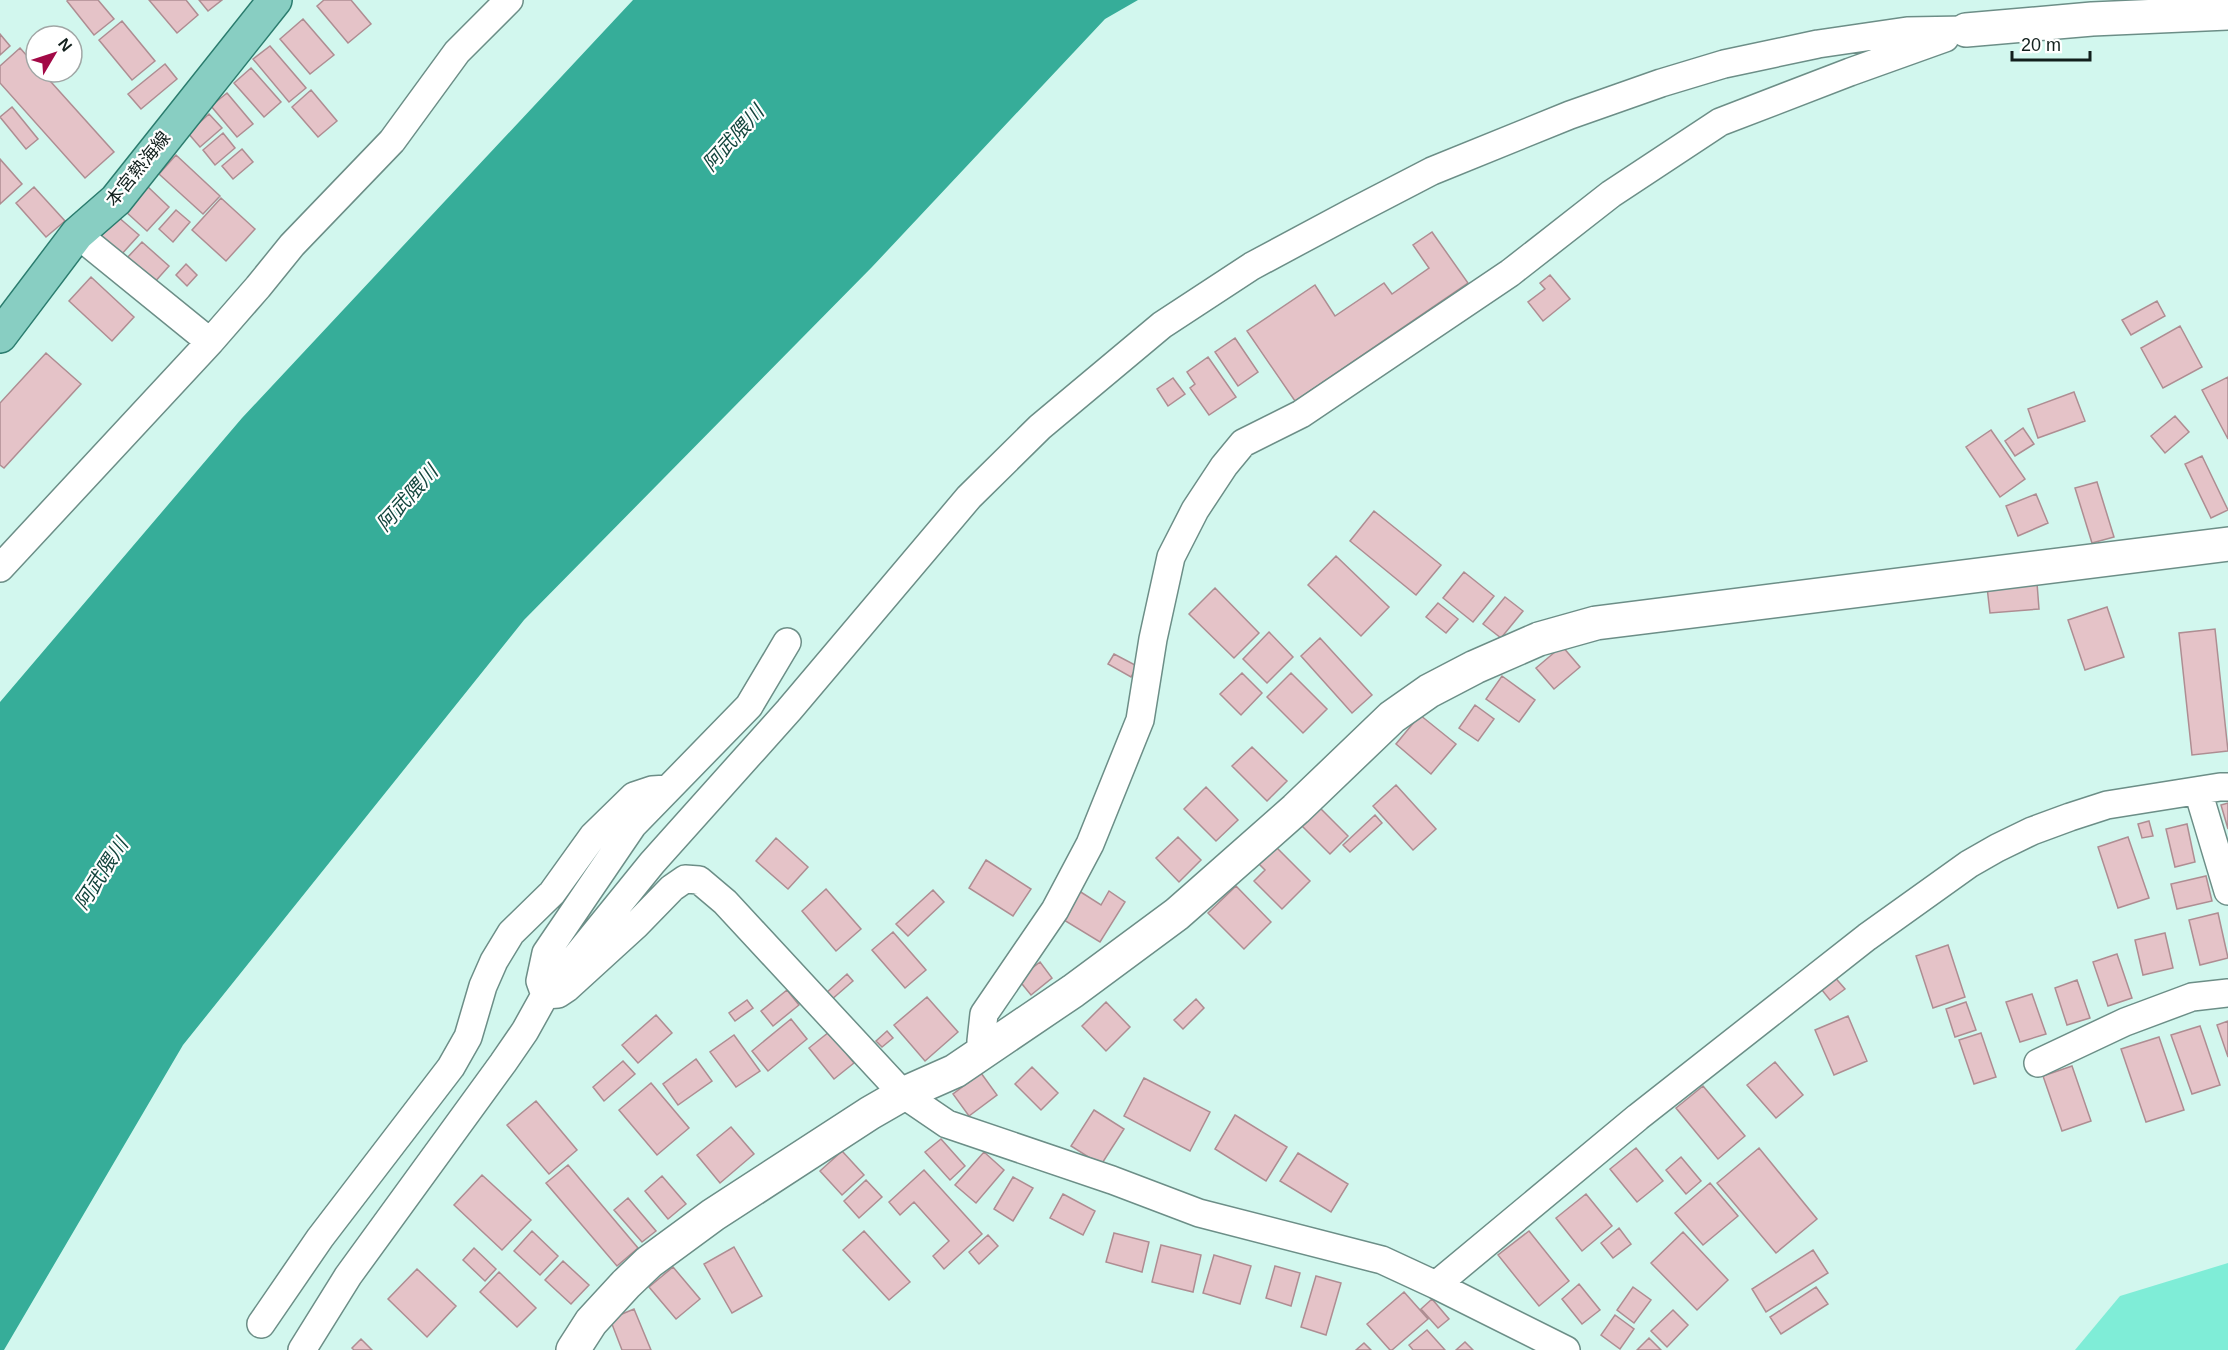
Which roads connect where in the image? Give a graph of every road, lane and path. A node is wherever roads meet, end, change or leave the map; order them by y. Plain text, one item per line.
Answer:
1 (275, 0) edge
2 (509, 0) edge
3 (2228, 13) edge
4 (1966, 30) junction
5 (78, 234) junction
6 (0, 336) edge
7 (210, 342) junction
8 (2228, 544) edge
9 (0, 568) edge
10 (787, 642) dead end
11 (2228, 788) edge
12 (667, 789) junction
13 (2198, 791) junction
14 (2228, 891) edge
15 (2228, 993) edge
16 (545, 995) junction
17 (989, 1048) junction
18 (2038, 1063) dead end
19 (903, 1094) junction
20 (1436, 1285) junction
21 (261, 1324) dead end
22 (302, 1350) edge
23 (573, 1350) edge
24 (1566, 1350) edge

1 - 5 main road, 本宮熱海線
2 - 7 street
3 - 4 street
4 - 16 street
4 - 17 street
5 - 6 main road, 本宮熱海線
5 - 7 street
7 - 9 street
8 - 17 street
10 - 12 street
11 - 13 street
12 - 16 street
12 - 21 street
13 - 14 street
13 - 20 street
15 - 18 street
16 - 19 street
16 - 22 street
17 - 19 street
19 - 20 street
19 - 23 street
20 - 24 street

